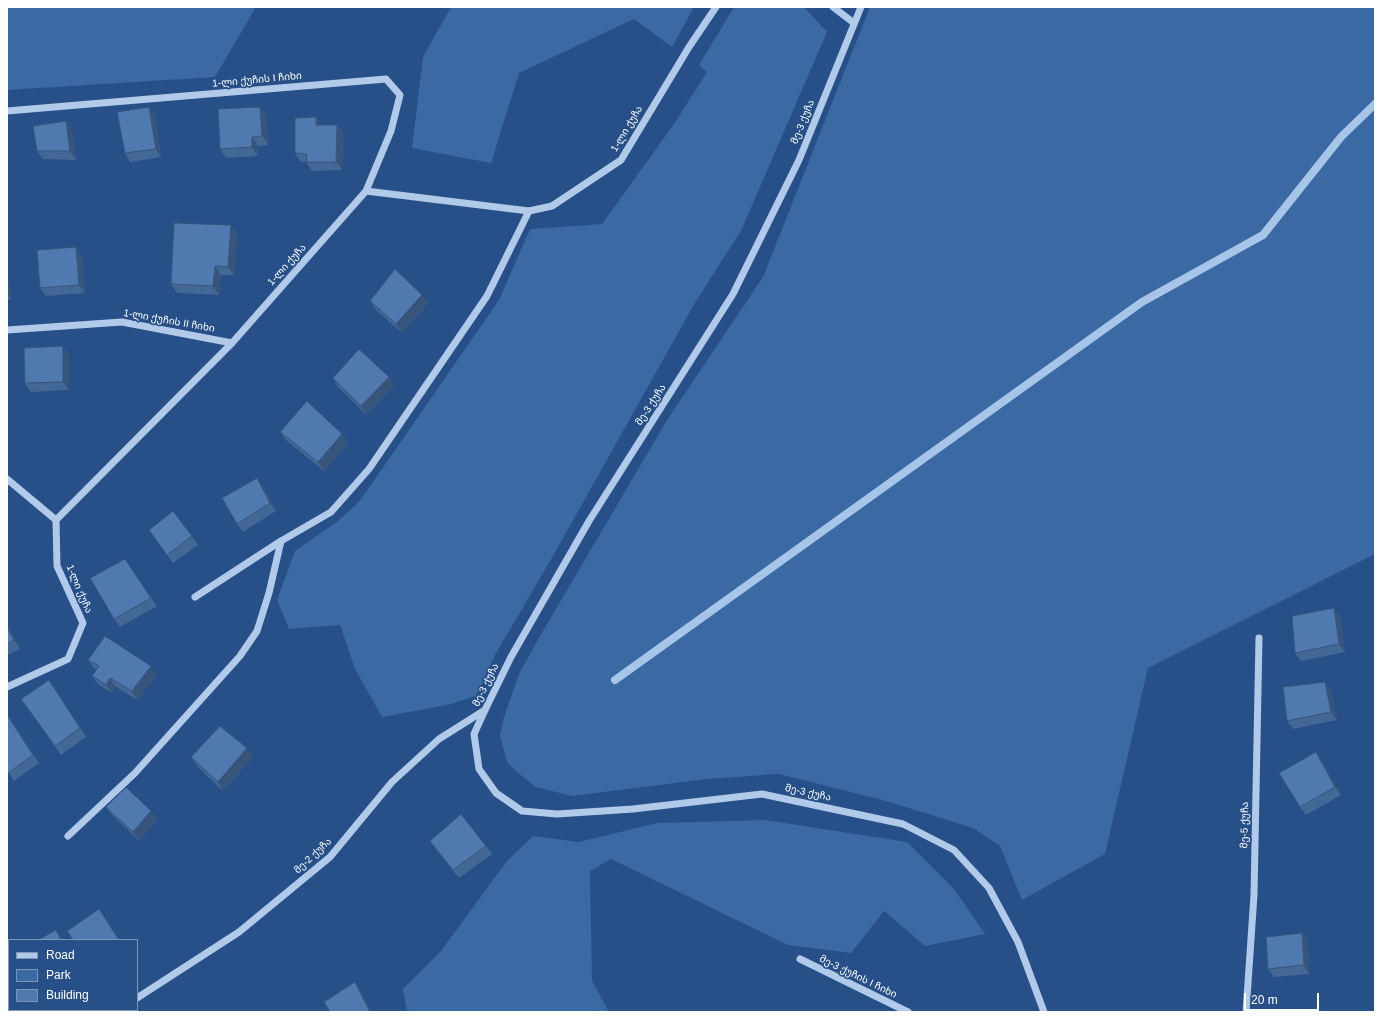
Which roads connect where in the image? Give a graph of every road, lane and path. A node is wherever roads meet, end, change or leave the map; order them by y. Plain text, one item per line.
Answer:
1 (716, 7) edge
2 (834, 7) edge
3 (861, 7) edge
4 (854, 23) junction
5 (7, 111) edge
6 (366, 192) junction
7 (529, 212) junction
8 (7, 330) edge
9 (232, 343) junction
10 (7, 479) edge
11 (56, 520) junction
12 (281, 541) junction
13 (195, 597) dead end
14 (1259, 638) dead end
15 (7, 687) edge
16 (485, 710) junction
17 (68, 836) dead end
18 (800, 959) dead end
19 (138, 997) edge
20 (908, 1012) edge
21 (1044, 1012) edge
22 (1246, 1012) edge

1 - 7 street, 1-ლი ქუჩა
2 - 4 street
3 - 4 street, მე-3 ქუჩა
4 - 16 street, მე-3 ქუჩა
5 - 6 street, 1-ლი ქუჩის I ჩიხი
6 - 7 street, 1-ლი ქუჩა
6 - 9 street, 1-ლი ქუჩა
7 - 12 street
8 - 9 street, 1-ლი ქუჩის II ჩიხი
9 - 11 street, 1-ლი ქუჩა
10 - 11 street
11 - 15 street, 1-ლი ქუჩა
12 - 13 street
12 - 17 street
14 - 22 street, მე-5 ქუჩა
16 - 19 street, მე-2 ქუჩა
16 - 21 street, მე-3 ქუჩა
18 - 20 street, მე-3 ქუჩის I ჩიხი

